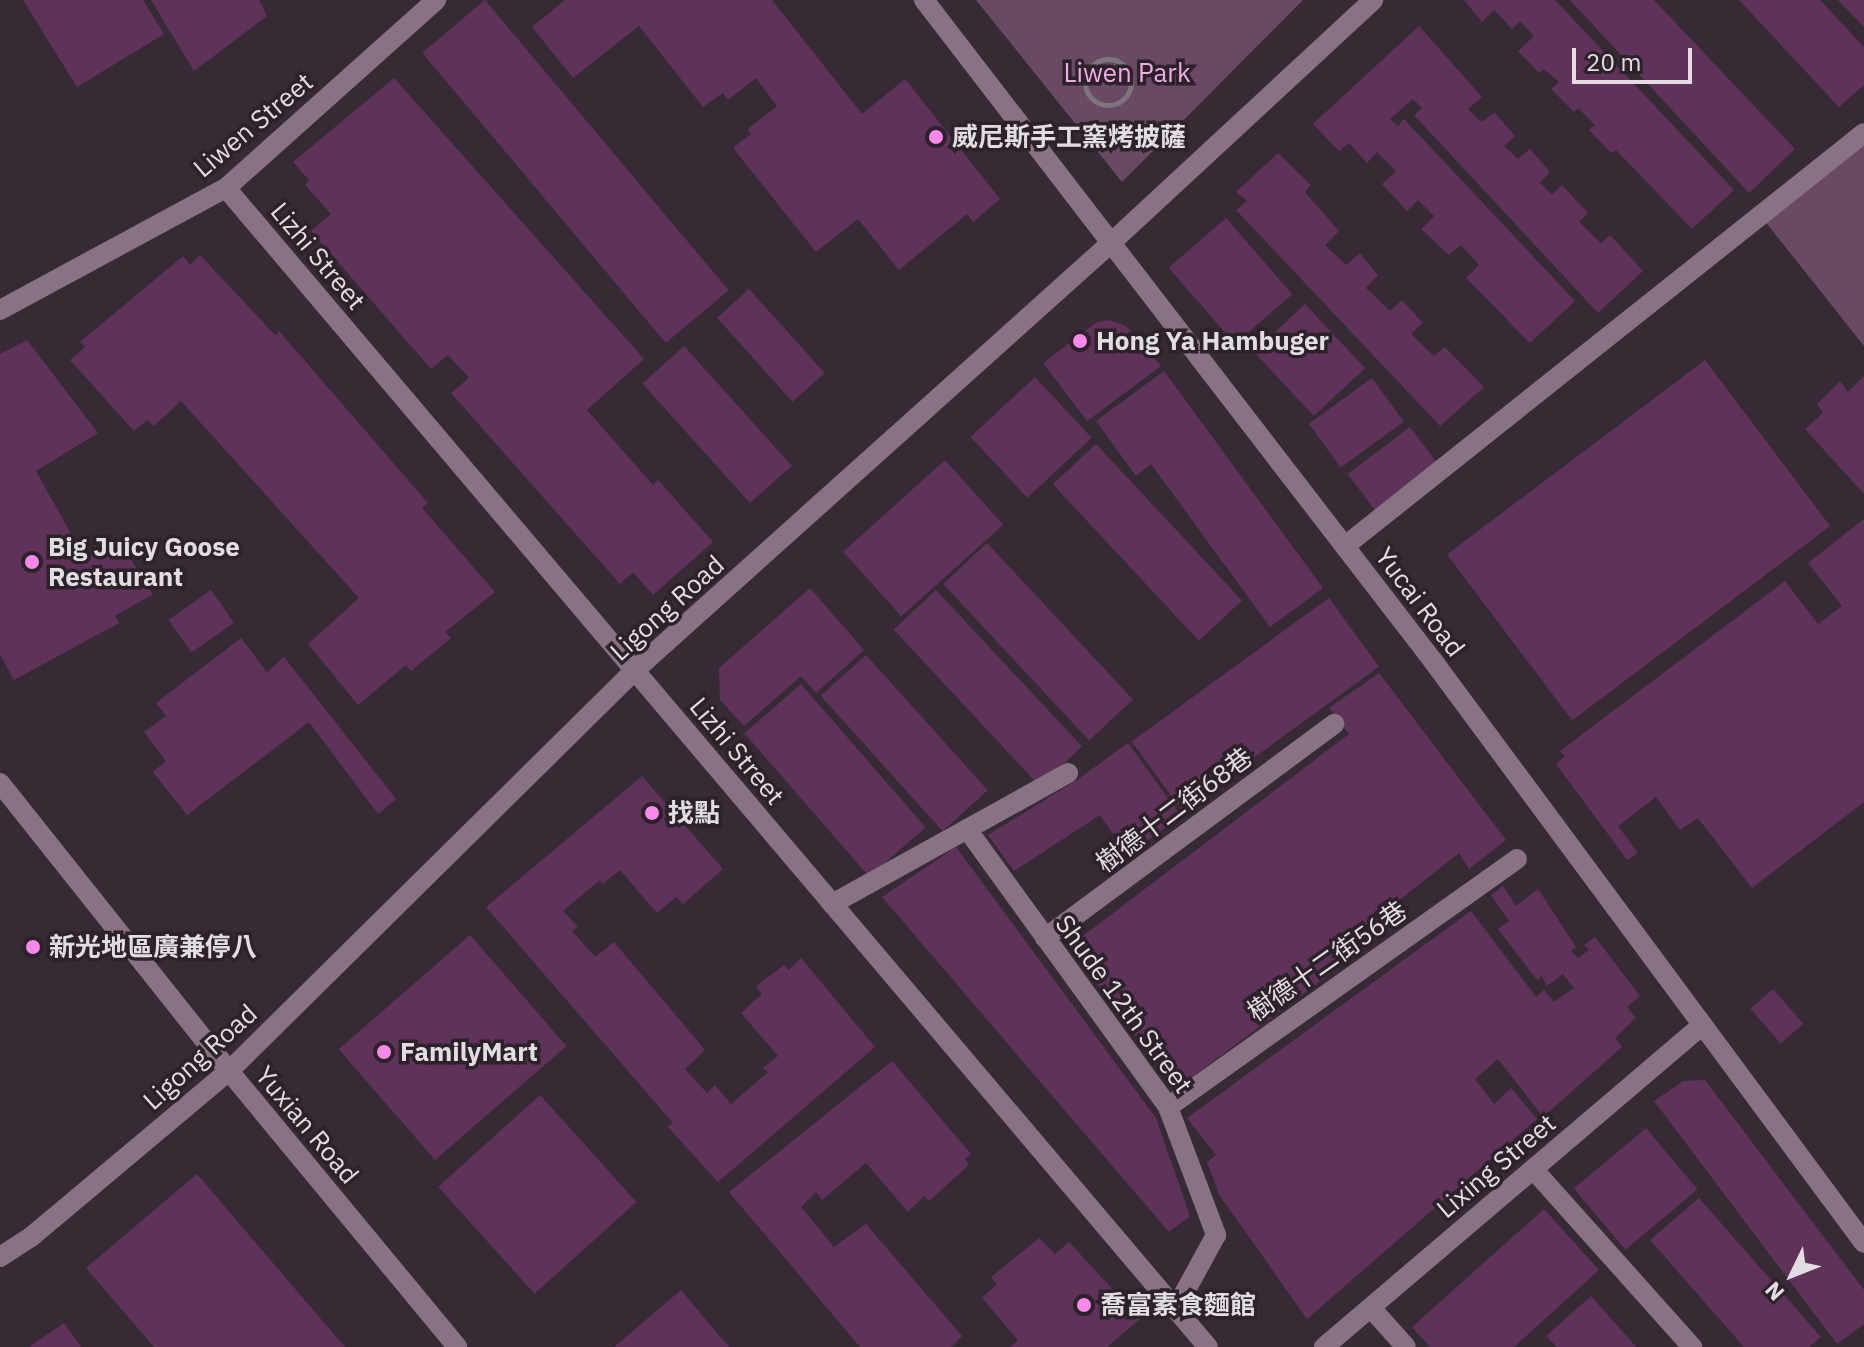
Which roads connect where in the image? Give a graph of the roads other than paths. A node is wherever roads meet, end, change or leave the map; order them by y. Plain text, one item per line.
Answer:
1 (436, 0) edge
2 (924, 0) edge
3 (1373, 0) edge
4 (1864, 133) edge
5 (226, 188) junction
6 (1112, 242) junction
7 (0, 310) edge
8 (1345, 546) junction
9 (634, 671) junction
10 (1334, 724) dead end
11 (1068, 773) dead end
12 (0, 783) edge
13 (967, 829) junction
14 (1517, 859) dead end
15 (832, 904) junction
16 (1045, 938) junction
17 (1702, 1025) junction
18 (229, 1071) junction
19 (1168, 1107) junction
20 (1533, 1169) junction
21 (1864, 1243) edge
22 (0, 1257) edge
23 (1176, 1308) junction
24 (1371, 1308) junction
25 (457, 1347) edge
26 (1208, 1347) edge
27 (1324, 1347) edge
28 (1406, 1347) edge
29 (1692, 1347) edge

1 - 5 street, Liwen Street
2 - 6 street, Yucai Road
3 - 6 street, Ligong Road
4 - 8 street
5 - 7 street, Liwen Street
5 - 9 street, Lizhi Street
6 - 8 street, Yucai Road
6 - 9 street, Ligong Road
8 - 17 street, Yucai Road
9 - 15 street, Lizhi Street
9 - 18 street, Ligong Road
10 - 16 street, 樹德十二街68巷
11 - 13 street
12 - 18 street, Yuxian Road
13 - 15 street
13 - 16 street, Shude 12th Street
14 - 19 street, 樹德十二街56巷
15 - 23 street, Lizhi Street
16 - 19 street, Shude 12th Street
17 - 20 street, Lixing Street
17 - 21 street, Yucai Road
18 - 22 street, Ligong Road
18 - 25 street, Yuxian Road
19 - 23 street, Shude 12th Street
20 - 24 street, Lixing Street
20 - 29 street
23 - 26 street, Lizhi Street
24 - 27 street, Lixing Street
24 - 28 street

